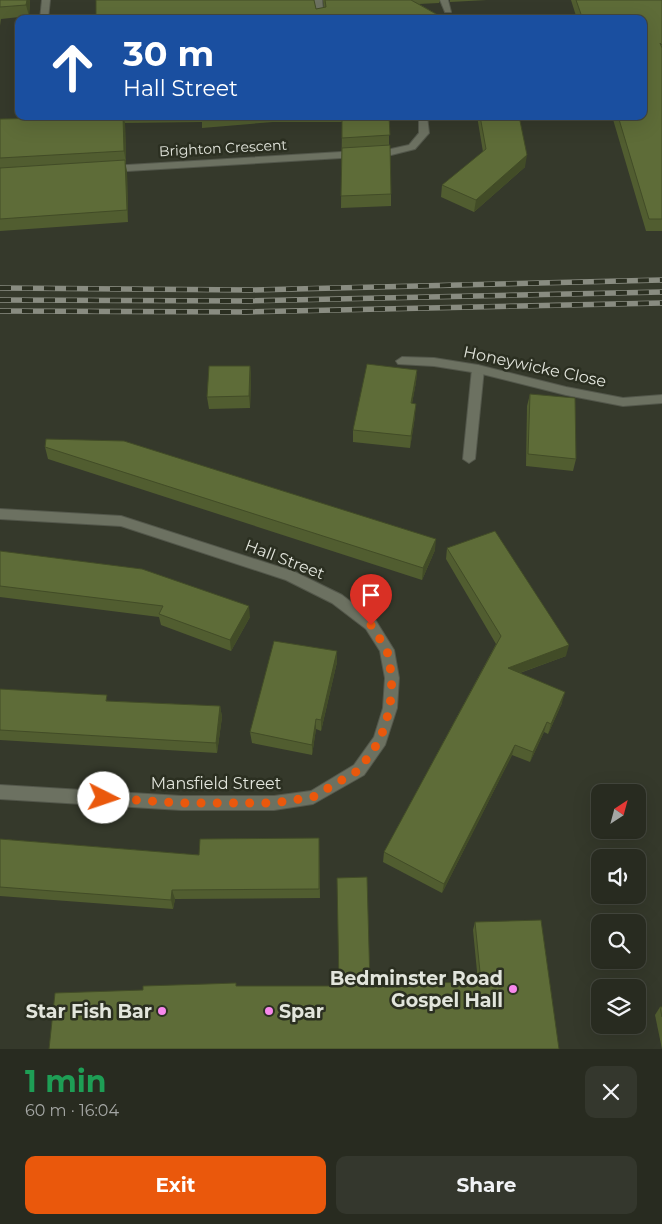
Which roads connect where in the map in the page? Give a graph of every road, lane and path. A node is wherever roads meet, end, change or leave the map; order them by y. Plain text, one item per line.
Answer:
1 (46, 0) edge
2 (318, 0) edge
3 (444, 0) edge
4 (448, 10) dead end
5 (44, 15) edge
6 (320, 15) edge
7 (424, 120) edge
8 (98, 170) edge
9 (402, 361) dead end
10 (478, 369) junction
11 (662, 399) edge
12 (469, 459) dead end
13 (0, 514) edge
14 (0, 792) edge
15 (313, 797) joint

1 - 5 street
2 - 6 street
3 - 4 street
7 - 8 street, Brighton Crescent
9 - 10 street, Honeywicke Close
10 - 11 street, Honeywicke Close
10 - 12 street
13 - 15 street, Hall Street
14 - 15 street, Mansfield Street

